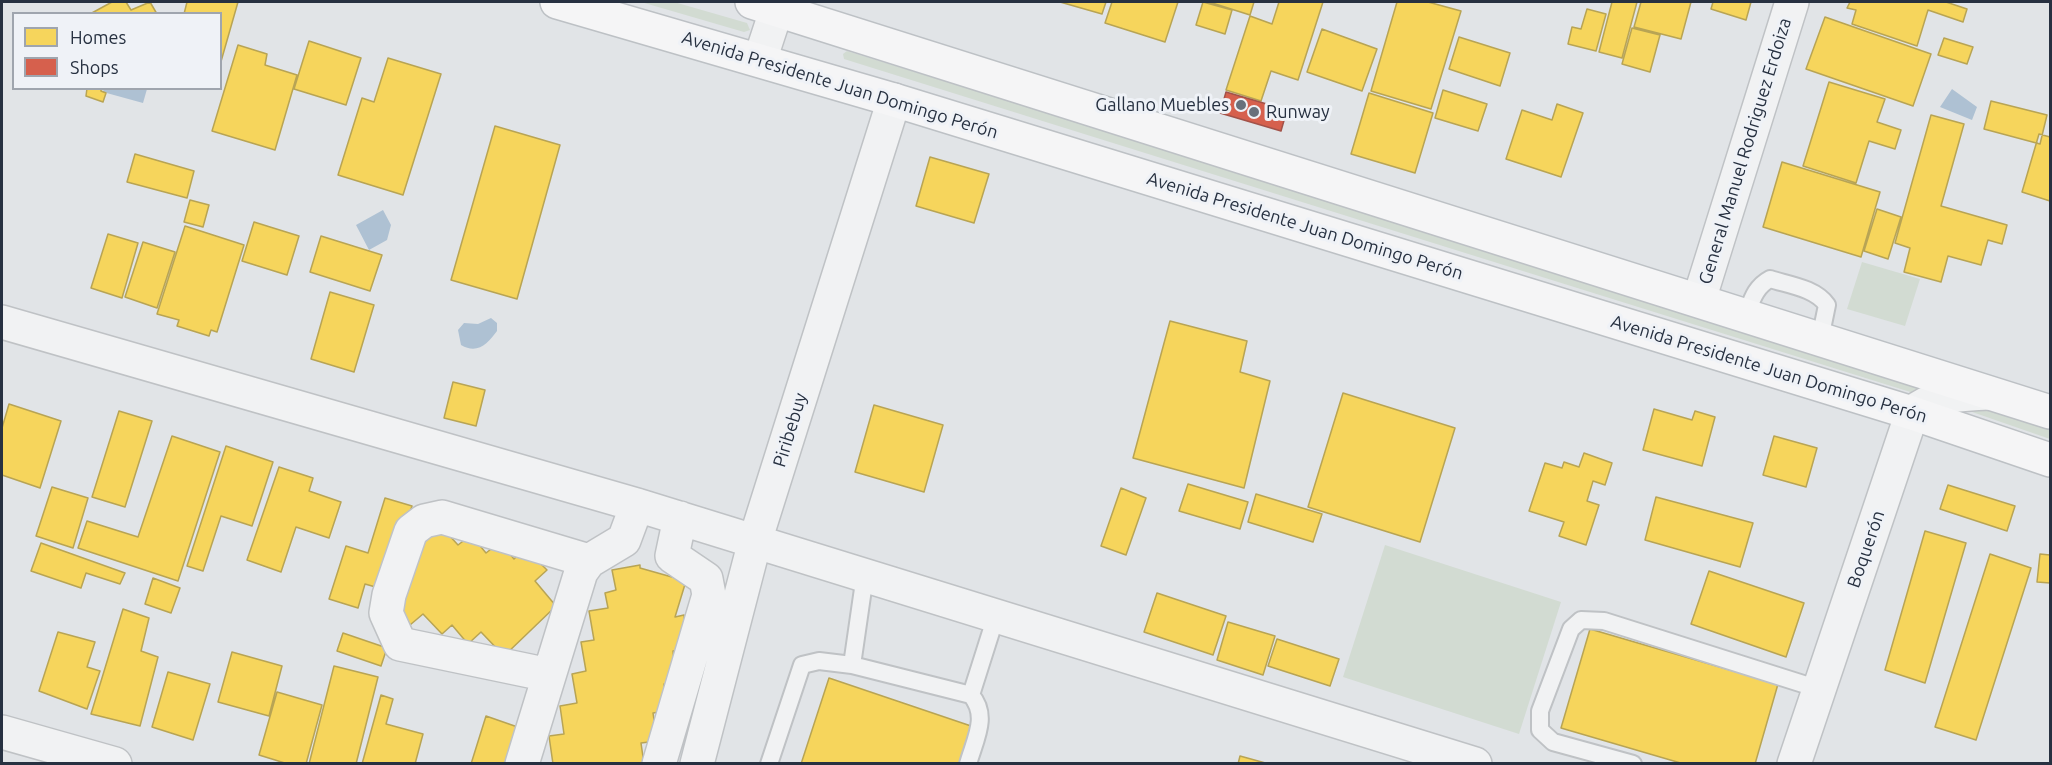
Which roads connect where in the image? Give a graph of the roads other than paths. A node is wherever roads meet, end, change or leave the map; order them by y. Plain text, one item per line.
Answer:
1 (557, 2) edge
2 (1792, 2) edge
3 (769, 4) edge
4 (760, 60) junction
5 (894, 100) junction
6 (1699, 300) junction
7 (1746, 315) junction
8 (2, 322) edge
9 (1820, 339) junction
10 (1991, 393) junction
11 (2050, 412) edge
12 (1912, 413) junction
13 (2050, 460) edge
14 (637, 505) junction
15 (680, 518) junction
16 (755, 541) junction
17 (620, 544) junction
18 (672, 556) junction
19 (589, 561) junction
20 (866, 575) junction
21 (996, 616) junction
22 (852, 665) junction
23 (549, 675) junction
24 (1819, 689) junction
25 (971, 695) junction
26 (2, 732) edge
27 (115, 764) edge
28 (522, 764) edge
29 (659, 764) edge
30 (698, 764) edge
31 (769, 764) edge
32 (968, 764) edge
33 (1475, 764) edge
34 (1634, 764) edge
35 (1794, 764) edge

1 - 4 main road, Avenida Presidente Juan Domingo Perón
2 - 6 street, General Manuel Rodriguez Erdoiza
3 - 4 street
3 - 6 main road
4 - 5 main road, Avenida Presidente Juan Domingo Perón
5 - 12 main road, Avenida Presidente Juan Domingo Perón
5 - 16 street, Piribebuy
6 - 7 main road
7 - 9 main road
7 - 9 lane
8 - 14 street
9 - 10 main road
10 - 11 main road
10 - 12 street
12 - 13 main road, Avenida Presidente Juan Domingo Perón
12 - 24 street, Boquerón
14 - 15 street
14 - 17 street
15 - 16 street
15 - 18 street
16 - 20 street
16 - 30 street, Piribebuy
17 - 18 street
17 - 19 street
18 - 29 street
19 - 23 street
19 - 23 street
20 - 21 street
20 - 22 lane
21 - 25 lane
21 - 33 street
22 - 25 lane
22 - 31 lane
23 - 28 street
24 - 34 lane
24 - 35 street, Boquerón
25 - 32 lane
26 - 27 street

